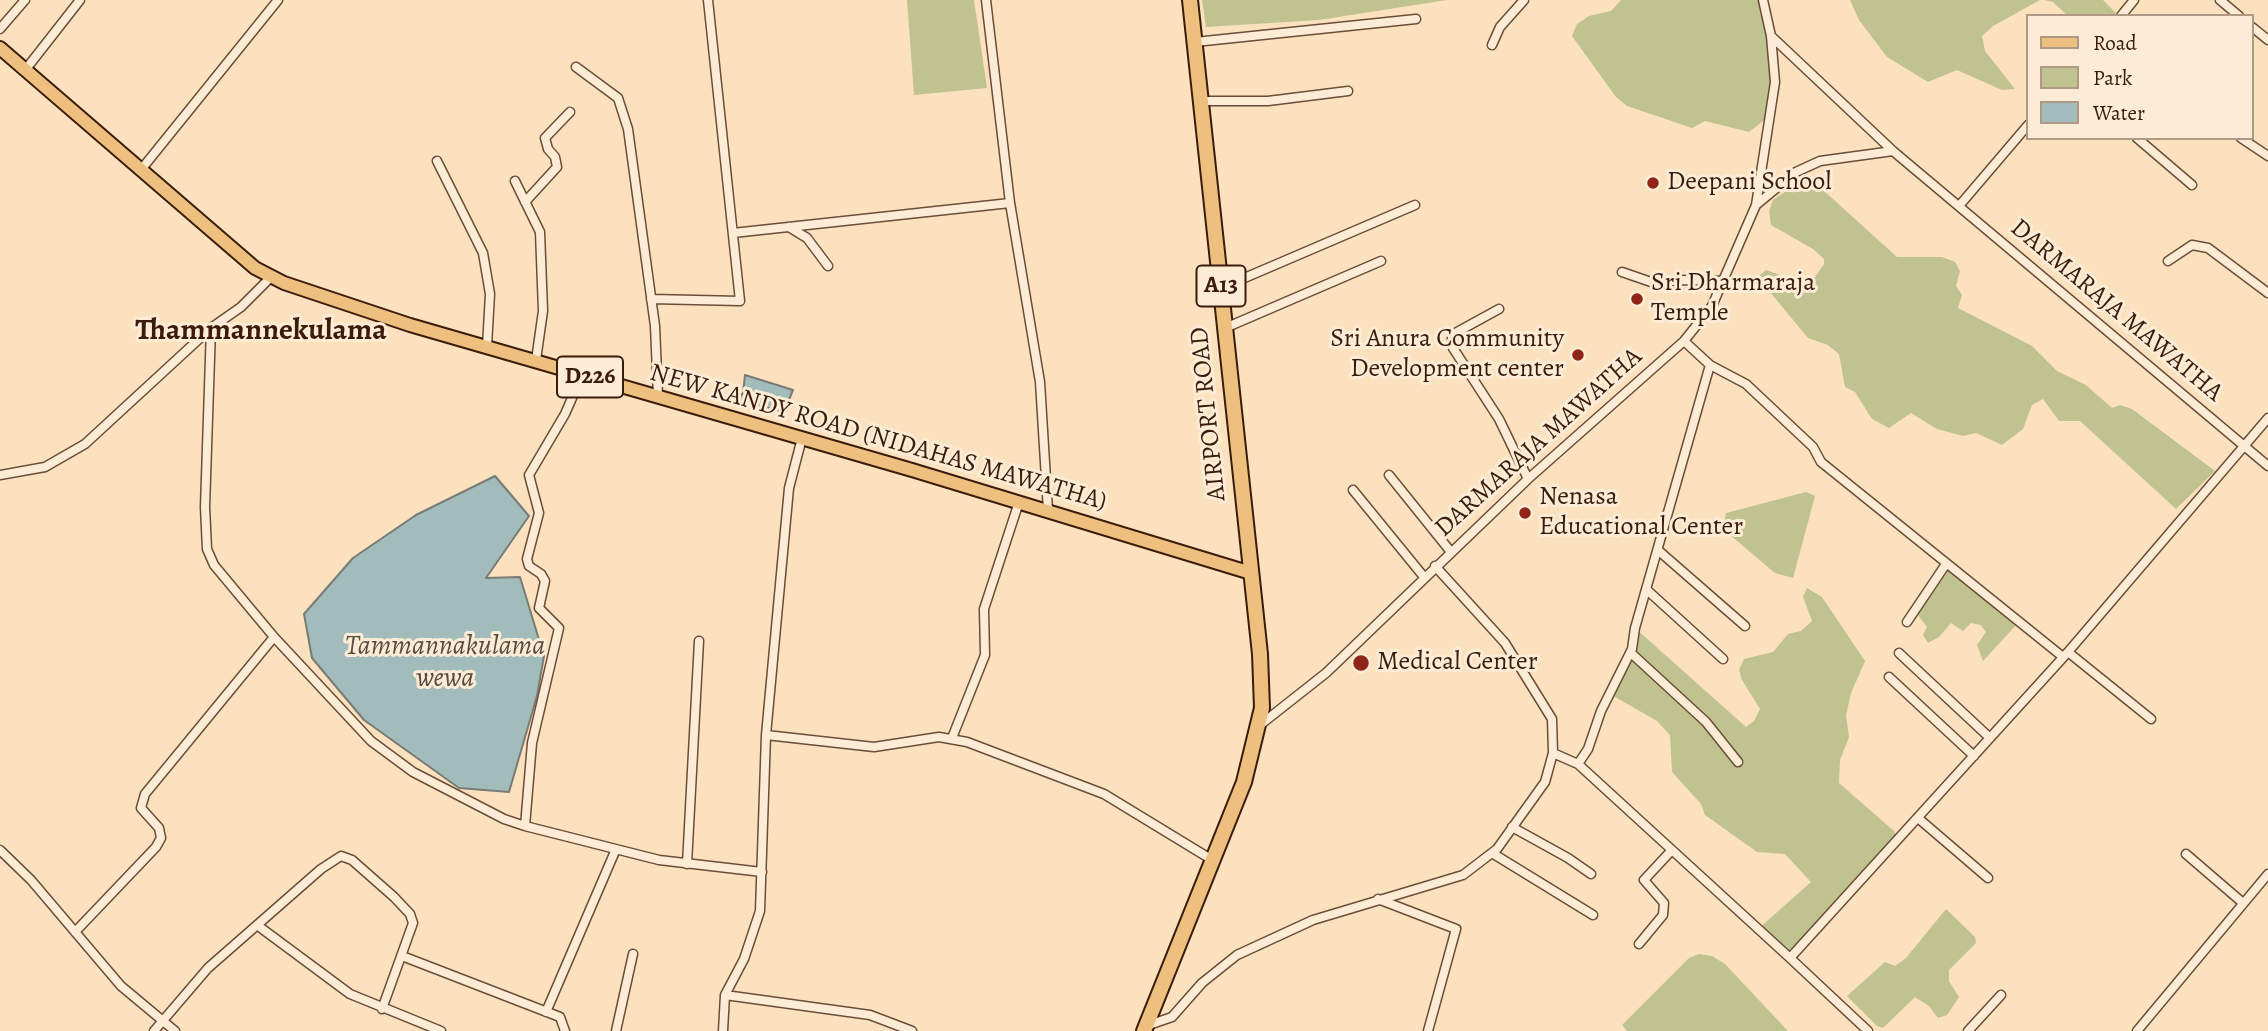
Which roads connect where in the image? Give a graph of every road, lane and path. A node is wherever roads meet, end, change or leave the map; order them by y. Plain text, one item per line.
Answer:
1 (25, 0) edge
2 (80, 0) edge
3 (278, 0) edge
4 (708, 0) edge
5 (986, 0) edge
6 (1189, 0) edge
7 (1524, 0) edge
8 (1763, 0) edge
9 (2134, 0) edge
10 (2220, 0) edge
11 (2123, 14) edge
12 (2237, 14) edge
13 (1416, 19) dead end
14 (0, 29) edge
15 (2254, 29) edge
16 (1771, 36) junction
17 (2268, 40) edge
18 (1195, 42) junction
19 (1492, 46) dead end
20 (0, 48) edge
21 (576, 67) dead end
22 (26, 69) junction
23 (1348, 91) dead end
24 (1201, 101) junction
25 (570, 112) dead end
26 (2026, 127) edge
27 (2139, 140) edge
28 (2244, 140) edge
29 (1893, 151) junction
30 (2268, 156) edge
31 (438, 161) dead end
32 (140, 171) junction
33 (515, 181) dead end
34 (2192, 186) dead end
35 (525, 202) junction
36 (1010, 203) junction
37 (1415, 205) dead end
38 (1756, 205) junction
39 (1959, 206) junction
40 (789, 227) junction
41 (733, 233) junction
42 (1381, 261) dead end
43 (2168, 261) dead end
44 (828, 266) dead end
45 (1622, 272) dead end
46 (271, 277) junction
47 (1724, 281) junction
48 (1222, 288) junction
49 (2268, 293) edge
50 (651, 299) junction
51 (1499, 309) dead end
52 (211, 328) junction
53 (1225, 328) junction
54 (1684, 341) junction
55 (487, 346) junction
56 (536, 360) junction
57 (1710, 365) junction
58 (582, 375) junction
59 (658, 397) junction
60 (2268, 418) edge
61 (802, 438) junction
62 (2245, 448) junction
63 (2268, 467) edge
64 (0, 475) edge
65 (1389, 475) dead end
66 (1528, 479) junction
67 (1353, 490) dead end
68 (1019, 502) junction
69 (1048, 511) junction
70 (1658, 551) junction
71 (1451, 552) junction
72 (1946, 564) junction
73 (1436, 566) junction
74 (1251, 573) junction
75 (1424, 577) junction
76 (1647, 590) junction
77 (1908, 622) dead end
78 (1745, 626) dead end
79 (274, 637) junction
80 (699, 641) dead end
81 (1630, 653) junction
82 (1899, 653) dead end
83 (2065, 655) junction
84 (1723, 659) dead end
85 (1889, 677) dead end
86 (2151, 719) dead end
87 (1259, 725) junction
88 (766, 734) junction
89 (952, 738) junction
90 (1990, 738) junction
91 (1553, 753) junction
92 (1974, 756) junction
93 (1738, 762) dead end
94 (1578, 764) junction
95 (1918, 818) junction
96 (525, 826) junction
97 (1512, 827) junction
98 (616, 849) junction
99 (0, 850) edge
100 (1671, 851) junction
101 (1492, 853) junction
102 (2186, 854) dead end
103 (1214, 862) junction
104 (687, 864) junction
105 (762, 872) junction
106 (1591, 874) dead end
107 (2268, 874) edge
108 (1988, 878) dead end
109 (1377, 898) junction
110 (2243, 904) junction
111 (1593, 915) dead end
112 (257, 925) junction
113 (75, 932) junction
114 (1639, 944) dead end
115 (633, 954) dead end
116 (402, 956) junction
117 (1790, 958) junction
118 (725, 995) junction
119 (2001, 995) dead end
120 (382, 1009) junction
121 (546, 1012) junction
122 (161, 1021) junction
123 (1145, 1029) edge
124 (153, 1031) edge
125 (175, 1031) edge
126 (441, 1031) edge
127 (565, 1031) edge
128 (616, 1031) edge
129 (723, 1031) edge
130 (912, 1031) edge
131 (1428, 1031) edge
132 (1868, 1031) edge
133 (1968, 1031) edge
134 (2137, 1031) edge

1 - 14 street
2 - 22 street
3 - 32 street
4 - 41 street
5 - 36 street
6 - 18 highway, AIRPORT ROAD / A13
7 - 19 street
8 - 16 street
9 - 11 street
10 - 12 street
13 - 18 street
15 - 17 street
16 - 29 street
16 - 38 street
18 - 24 highway, AIRPORT ROAD / A13
20 - 22 main road, NEW KANDY ROAD (NIDAHAS MAWATHA) / D226
21 - 50 street
22 - 32 main road, NEW KANDY ROAD (NIDAHAS MAWATHA) / D226
23 - 24 street
24 - 48 highway, AIRPORT ROAD / A13
25 - 35 street
26 - 39 street
27 - 34 street
28 - 30 street
29 - 38 street, DARMARAJA MAWATHA
29 - 39 street, DARMARAJA MAWATHA
31 - 55 street
32 - 46 main road, NEW KANDY ROAD (NIDAHAS MAWATHA) / D226
33 - 35 street
35 - 56 street
36 - 40 street
36 - 69 street
37 - 48 street
38 - 47 street, DARMARAJA MAWATHA
39 - 62 street, DARMARAJA MAWATHA
40 - 41 street
40 - 44 street
41 - 50 street
42 - 53 street
43 - 49 street
45 - 47 street
46 - 52 street
46 - 55 main road, NEW KANDY ROAD (NIDAHAS MAWATHA) / D226
47 - 54 street, DARMARAJA MAWATHA
48 - 53 highway, AIRPORT ROAD / A13
50 - 59 street
51 - 66 street
52 - 64 street
52 - 79 street
53 - 74 highway, AIRPORT ROAD / A13
54 - 57 street
54 - 66 street, DARMARAJA MAWATHA
55 - 56 main road, NEW KANDY ROAD (NIDAHAS MAWATHA) / D226
56 - 58 main road, NEW KANDY ROAD (NIDAHAS MAWATHA) / D226
57 - 70 street
57 - 72 street
58 - 59 main road, NEW KANDY ROAD (NIDAHAS MAWATHA) / D226
58 - 96 street
59 - 61 main road, NEW KANDY ROAD (NIDAHAS MAWATHA) / D226
60 - 62 street
61 - 68 main road, NEW KANDY ROAD (NIDAHAS MAWATHA) / D226
61 - 88 street
62 - 63 street, DARMARAJA MAWATHA
62 - 83 street
65 - 71 street
66 - 71 street, DARMARAJA MAWATHA
67 - 75 street
68 - 69 main road, NEW KANDY ROAD (NIDAHAS MAWATHA) / D226
68 - 89 street
69 - 74 main road, NEW KANDY ROAD (NIDAHAS MAWATHA) / D226
70 - 76 street
70 - 78 street
71 - 73 street, DARMARAJA MAWATHA
72 - 77 street
72 - 83 street
73 - 75 street, DARMARAJA MAWATHA
73 - 91 street
74 - 87 highway, A13
75 - 87 street, DARMARAJA MAWATHA
76 - 81 street
76 - 84 street
79 - 96 street
79 - 113 street
80 - 104 street
81 - 93 street
81 - 94 street
82 - 90 street
83 - 86 street
83 - 90 street
85 - 92 street
87 - 103 highway, A13
88 - 89 street
88 - 105 street
89 - 103 street
90 - 92 street
91 - 94 street
91 - 97 street
92 - 95 street
94 - 100 street
95 - 108 street
95 - 117 street
96 - 98 street
97 - 101 street
97 - 106 street
98 - 104 street
98 - 121 street
99 - 113 street
100 - 114 street
100 - 117 street
101 - 109 street
101 - 111 street
102 - 110 street
103 - 123 highway, A13
104 - 105 street
105 - 118 street
107 - 110 street
109 - 123 street
109 - 131 street
110 - 134 street
112 - 116 street
112 - 120 street
112 - 122 street
113 - 122 street
115 - 128 street
116 - 120 street
116 - 121 street
117 - 132 street
118 - 129 street
118 - 130 street
119 - 133 street
120 - 126 street
121 - 127 street
122 - 124 street
122 - 125 street

